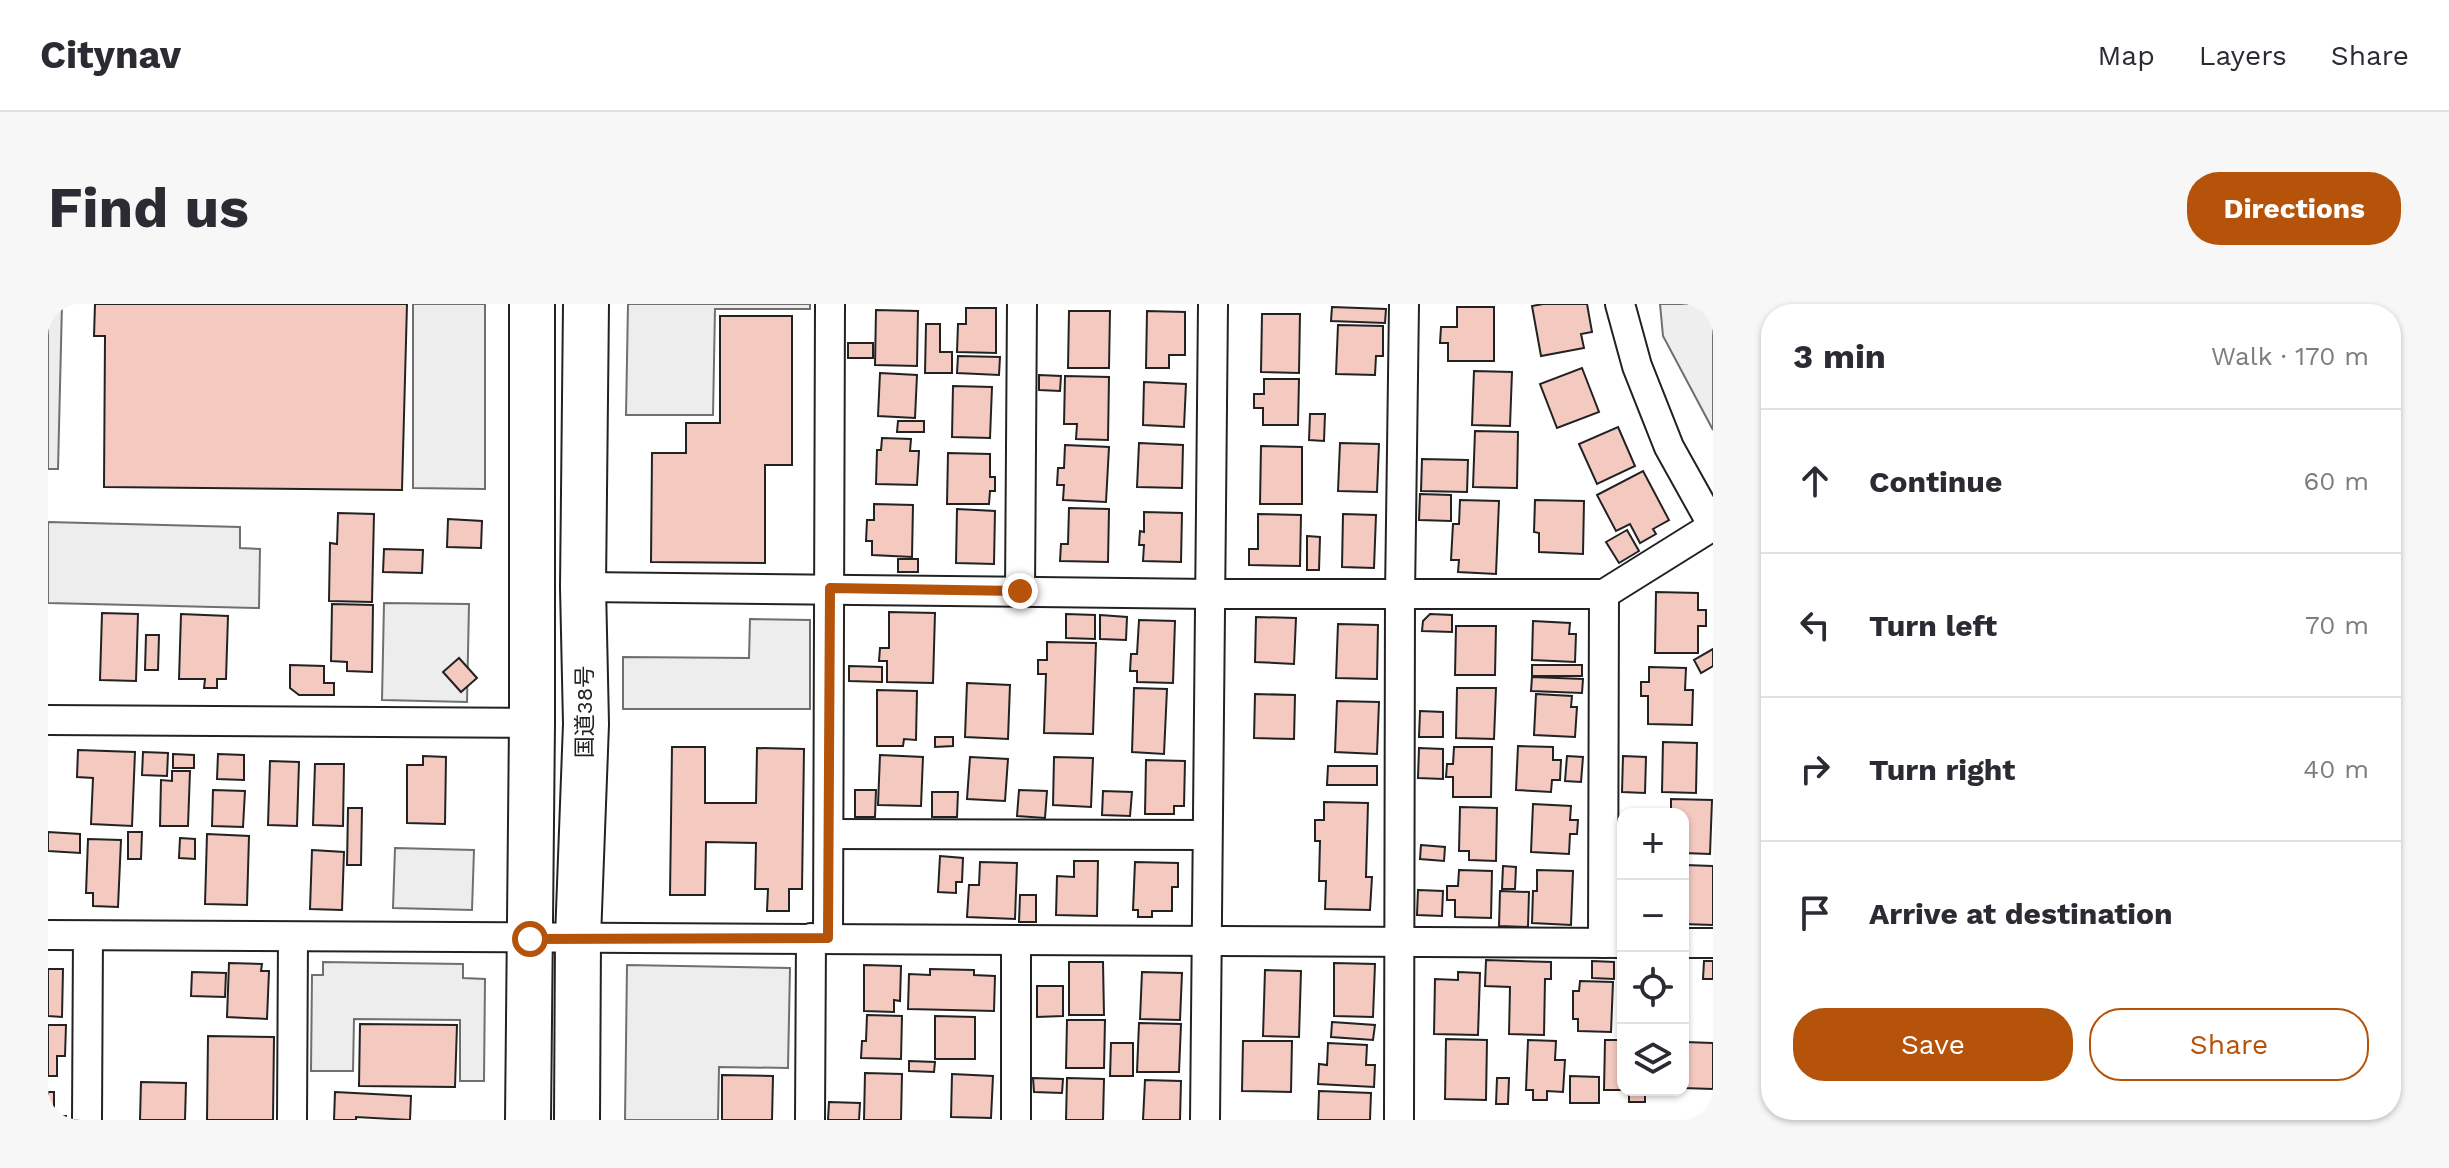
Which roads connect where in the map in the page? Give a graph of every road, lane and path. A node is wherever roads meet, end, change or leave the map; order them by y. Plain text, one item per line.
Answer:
1 (532, 304) edge
2 (586, 304) edge
3 (830, 304) edge
4 (1022, 304) edge
5 (1213, 304) edge
6 (1404, 304) edge
7 (1620, 304) edge
8 (1713, 526) edge
9 (583, 587) junction
10 (830, 588) junction
11 (1020, 591) junction
12 (1211, 594) junction
13 (1604, 594) junction
14 (1400, 595) junction
15 (48, 720) edge
16 (532, 723) junction
17 (829, 834) junction
18 (1207, 835) junction
19 (48, 935) edge
20 (88, 936) junction
21 (293, 937) junction
22 (578, 938) junction
23 (820, 938) junction
24 (530, 939) junction
25 (1016, 940) junction
26 (1205, 940) junction
27 (1399, 942) junction
28 (1613, 943) edge
29 (1689, 943) edge
30 (1713, 943) edge
31 (87, 1120) edge
32 (292, 1120) edge
33 (528, 1120) edge
34 (577, 1120) edge
35 (810, 1120) edge
36 (1016, 1120) edge
37 (1205, 1120) edge
38 (1399, 1120) edge

1 - 16 highway
2 - 9 highway, 国道38号
3 - 10 street
4 - 11 street
5 - 12 street
6 - 14 street
7 - 8 street
8 - 13 street
9 - 10 street
9 - 22 highway, 国道38号
10 - 11 street
10 - 17 street
11 - 12 street
12 - 14 street
12 - 18 street
13 - 14 street
13 - 28 street
14 - 27 street
15 - 16 street
16 - 24 highway
17 - 18 street
17 - 23 street
18 - 26 street
19 - 20 street
20 - 21 street
20 - 31 street
21 - 24 street
21 - 32 street
22 - 23 street
22 - 24 street
22 - 34 highway, 国道38号
23 - 25 street
23 - 35 street
24 - 33 highway
25 - 26 street
25 - 36 street
26 - 27 street
26 - 37 street
27 - 28 street
27 - 38 street
29 - 30 street

